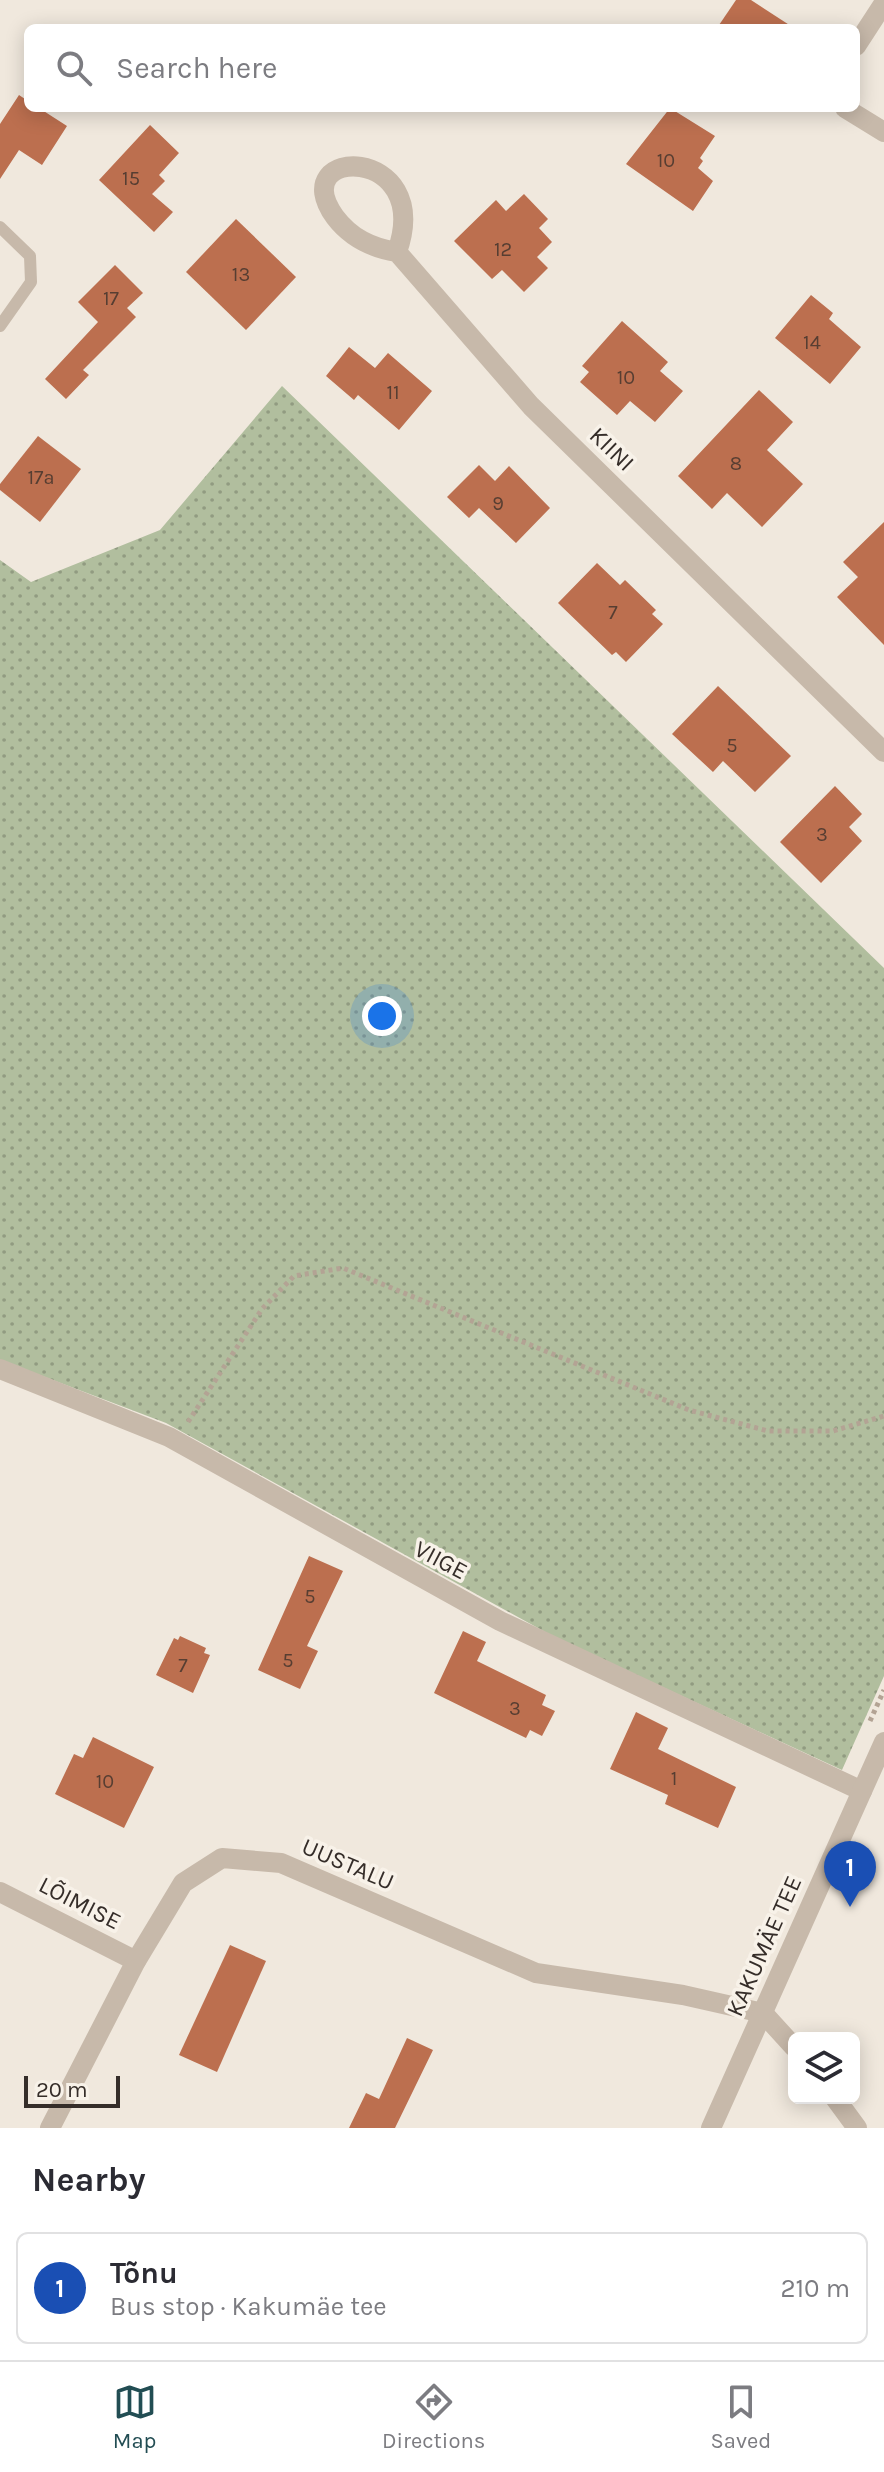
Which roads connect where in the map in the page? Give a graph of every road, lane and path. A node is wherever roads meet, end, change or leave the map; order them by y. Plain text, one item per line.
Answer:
1 (884, 3) edge
2 (860, 40) edge
3 (852, 112) edge
4 (884, 132) edge
5 (0, 227) edge
6 (397, 252) junction
7 (0, 326) edge
8 (884, 752) edge
9 (0, 1369) edge
10 (884, 1416) edge
11 (169, 1437) junction
12 (884, 1742) edge
13 (862, 1791) junction
14 (0, 1892) edge
15 (136, 1961) junction
16 (763, 2013) junction
17 (788, 2040) edge
18 (839, 2104) edge
19 (50, 2128) edge
20 (711, 2128) edge
21 (857, 2128) edge

1 - 2 street
3 - 4 street
5 - 7 lane
6 - 6 street
6 - 8 street, KIINI
9 - 11 street, VIIGE
10 - 11 path
11 - 13 street, VIIGE
12 - 13 street, KAKUMÄE TEE
13 - 16 street, KAKUMÄE TEE
14 - 15 street, LÕIMISE
15 - 16 street, UUSTALU
15 - 19 street, UUSTALU
16 - 17 street
16 - 20 street, KAKUMÄE TEE
18 - 21 street

